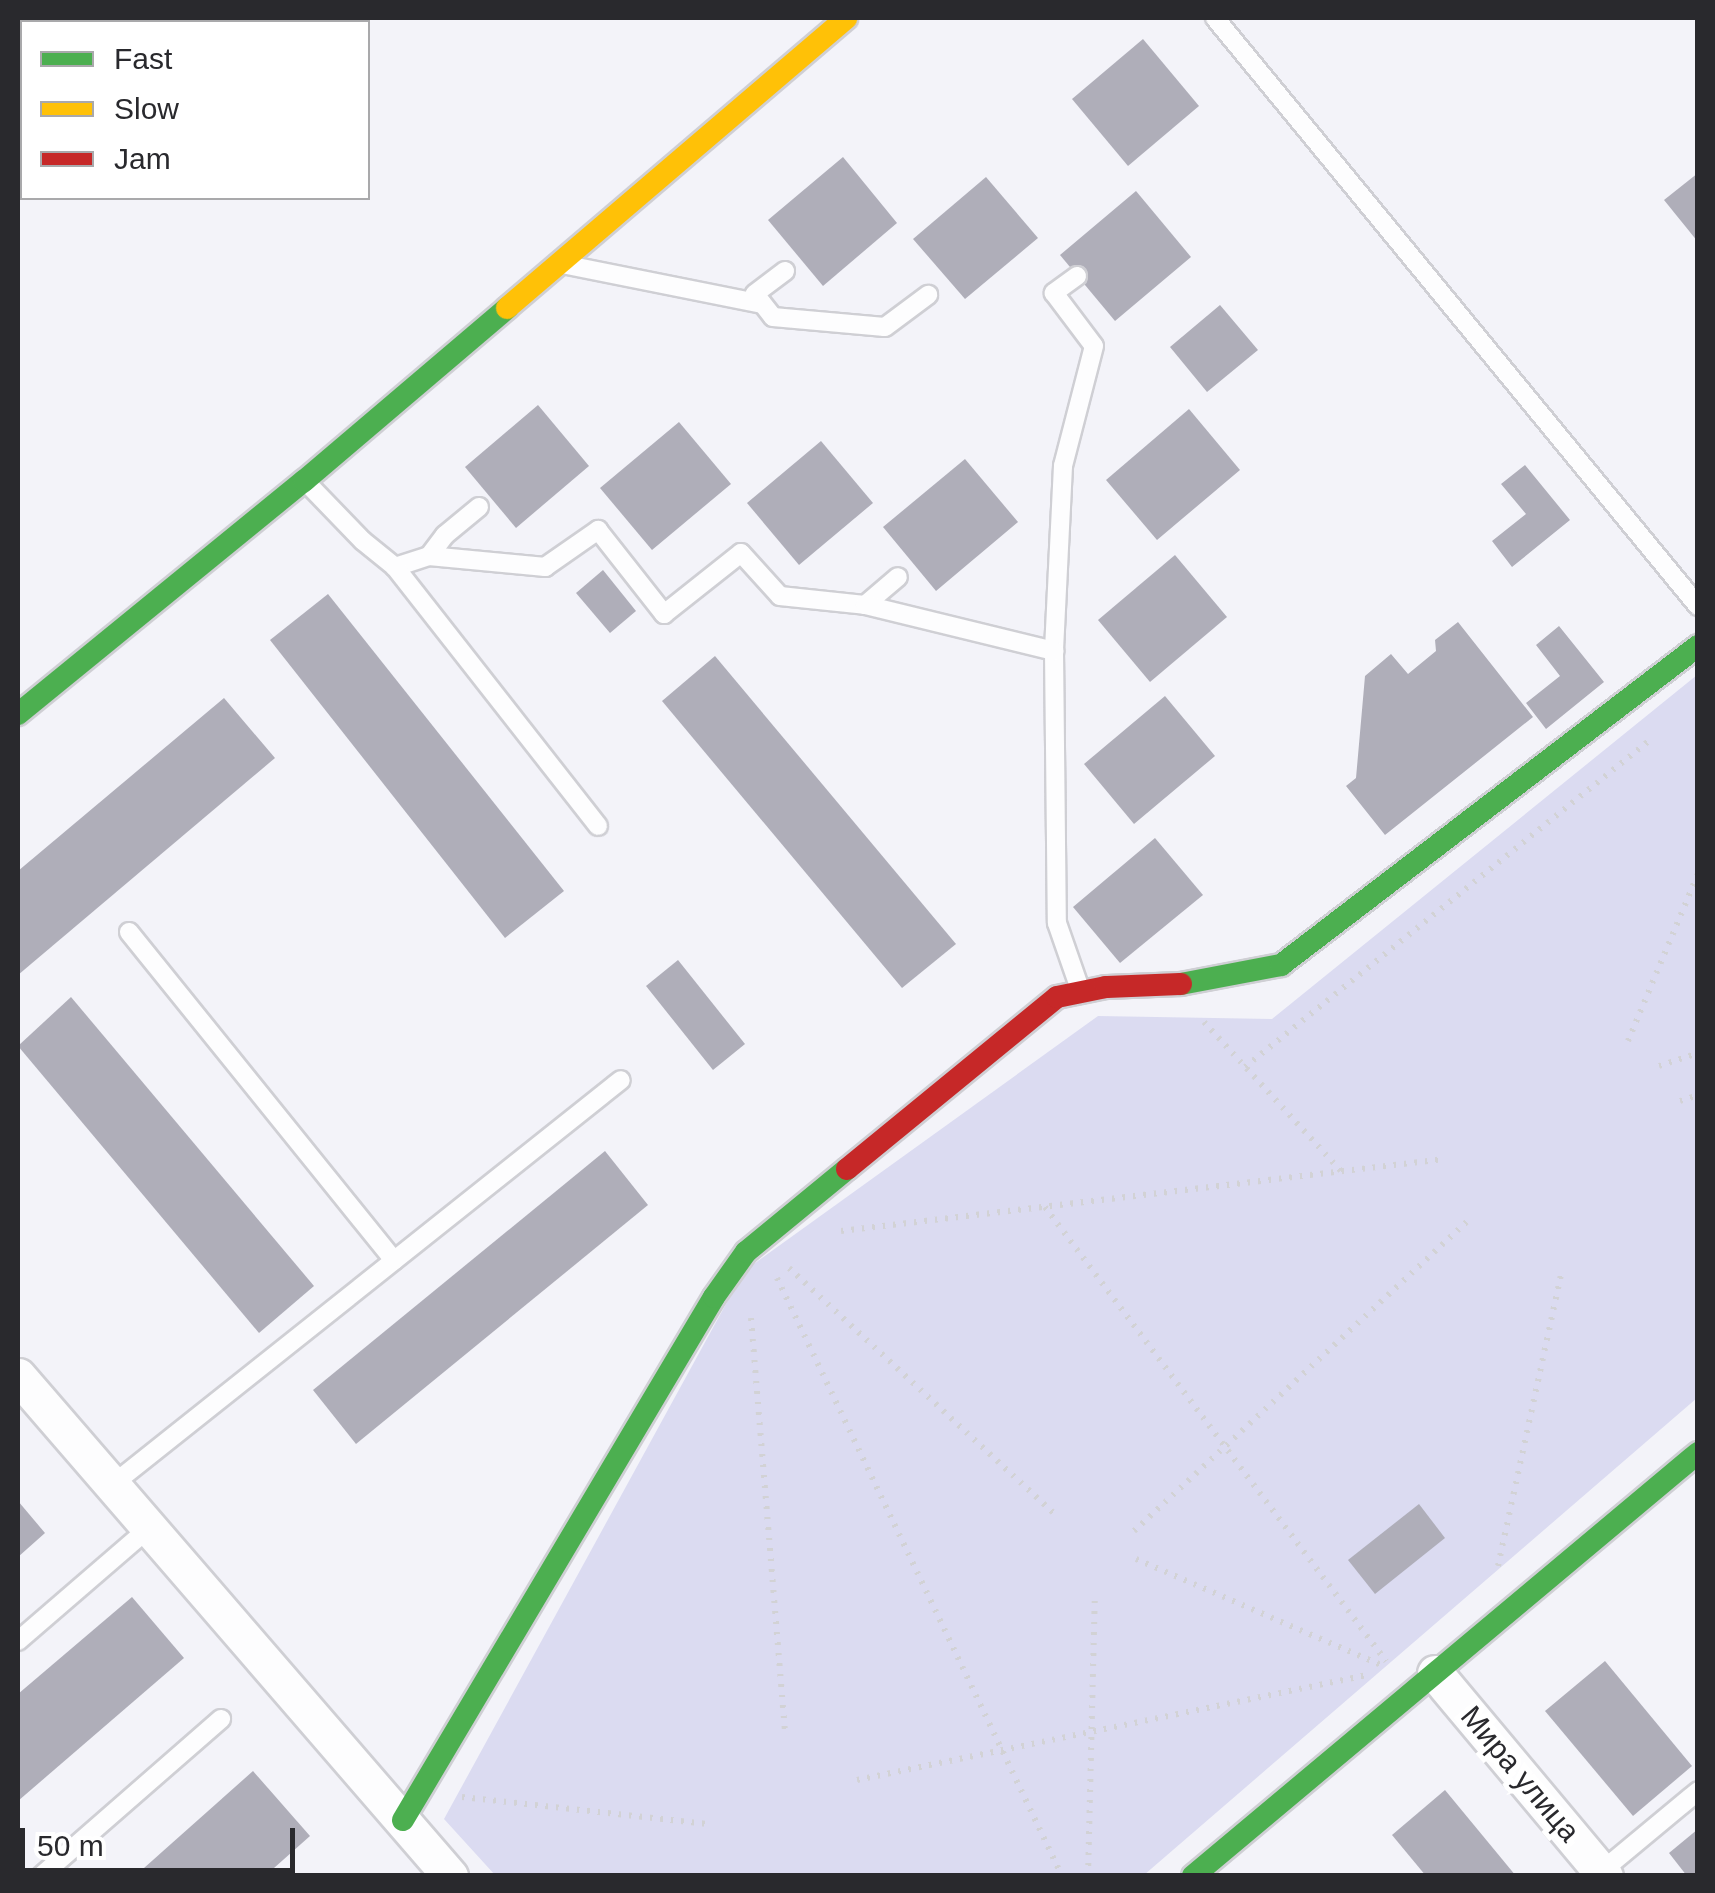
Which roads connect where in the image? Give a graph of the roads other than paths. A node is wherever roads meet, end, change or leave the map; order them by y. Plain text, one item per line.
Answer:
1 (846, 18) edge
2 (1215, 18) edge
3 (561, 264) junction
4 (785, 271) dead end
5 (1076, 276) dead end
6 (928, 295) dead end
7 (762, 304) junction
8 (304, 481) junction
9 (479, 507) dead end
10 (430, 556) junction
11 (395, 566) junction
12 (898, 576) dead end
13 (865, 605) junction
14 (1698, 606) edge
15 (1698, 646) edge
16 (1054, 651) junction
17 (18, 714) edge
18 (598, 826) dead end
19 (129, 932) dead end
20 (1081, 992) junction
21 (621, 1080) dead end
22 (394, 1260) junction
23 (18, 1376) edge
24 (1698, 1453) edge
25 (112, 1485) junction
26 (150, 1528) junction
27 (18, 1641) edge
28 (1435, 1672) junction
29 (221, 1719) dead end
30 (1698, 1792) edge
31 (412, 1806) junction
32 (1601, 1874) edge
33 (41, 1876) edge
34 (450, 1876) edge
35 (1193, 1876) edge

1 - 3 street
2 - 14 lane
3 - 7 lane
3 - 8 street
4 - 7 lane
5 - 16 lane
6 - 7 lane
8 - 11 lane
8 - 17 street
9 - 10 lane
10 - 11 lane
10 - 13 lane
11 - 18 lane
12 - 13 lane
13 - 16 lane
15 - 20 street
16 - 20 lane
19 - 22 lane
20 - 31 street
21 - 22 lane
22 - 25 lane
23 - 25 street
24 - 28 street
25 - 26 street
26 - 27 lane
26 - 31 street
28 - 32 street, Мира улица
28 - 35 street
29 - 33 lane
30 - 32 lane
31 - 34 street

